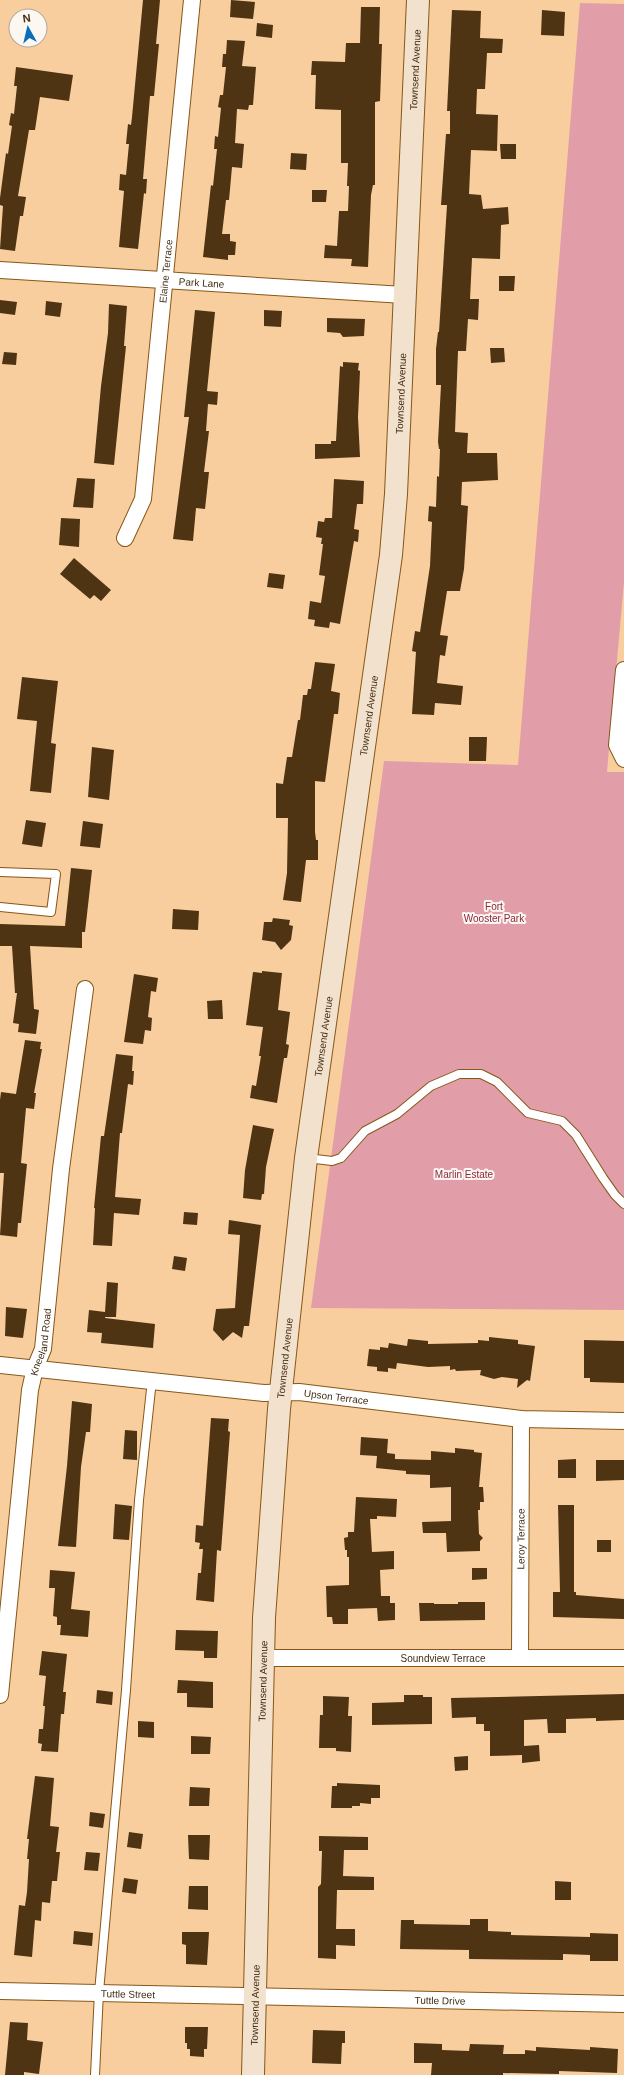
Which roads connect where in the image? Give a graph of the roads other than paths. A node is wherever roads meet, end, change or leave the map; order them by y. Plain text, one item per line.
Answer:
1 (192, 0) edge
2 (418, 0) edge
3 (0, 270) edge
4 (164, 281) junction
5 (404, 295) junction
6 (124, 538) dead end
7 (624, 670) edge
8 (622, 756) edge
9 (0, 872) edge
10 (0, 907) edge
11 (85, 989) dead end
12 (306, 1158) junction
13 (624, 1204) edge
14 (0, 1365) edge
15 (35, 1368) junction
16 (152, 1380) junction
17 (281, 1392) junction
18 (521, 1419) junction
19 (624, 1421) edge
20 (263, 1658) junction
21 (520, 1658) junction
22 (624, 1658) edge
23 (0, 1695) edge
24 (0, 1991) edge
25 (99, 1992) junction
26 (255, 1996) junction
27 (624, 2004) edge
28 (95, 2075) edge
29 (253, 2075) edge

1 - 4 street, Elaine Terrace
2 - 5 main road, Townsend Avenue
3 - 4 street, Park Lane
4 - 5 street, Park Lane
4 - 6 street, Elaine Terrace
5 - 12 main road, Townsend Avenue
7 - 8 street
9 - 10 lane
11 - 15 street, Kneeland Road
12 - 13 lane
12 - 17 main road, Townsend Avenue
14 - 15 street, Upson Terrace
15 - 16 street, Upson Terrace
15 - 23 street, Kneeland Road
16 - 17 street, Upson Terrace
16 - 25 lane
17 - 18 street, Upson Terrace
17 - 20 main road, Townsend Avenue
18 - 19 street, Upson Terrace
18 - 21 street, Leroy Terrace
20 - 21 street, Soundview Terrace
20 - 26 main road, Townsend Avenue
21 - 22 street, Soundview Terrace
24 - 25 street, Tuttle Street
25 - 26 street, Tuttle Street
25 - 28 lane
26 - 27 street, Tuttle Drive
26 - 29 main road, Townsend Avenue

